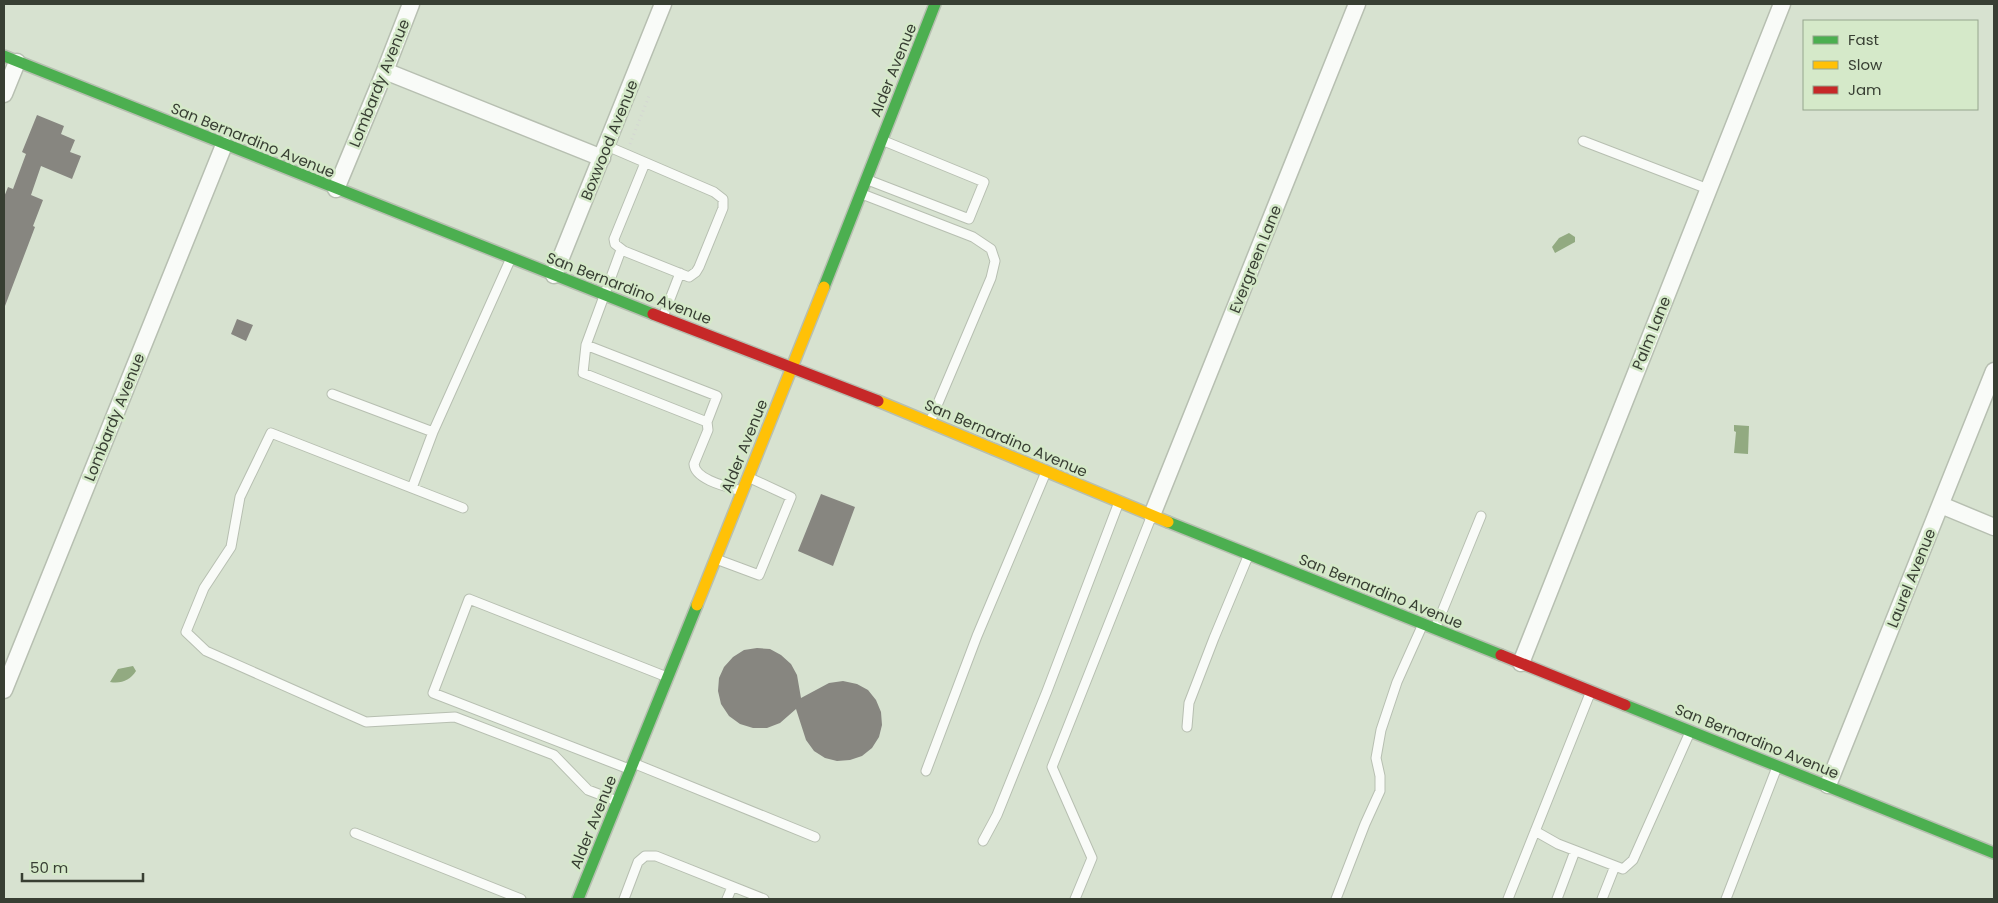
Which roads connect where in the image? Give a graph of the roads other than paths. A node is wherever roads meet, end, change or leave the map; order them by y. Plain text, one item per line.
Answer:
1 (411, 4) edge
2 (663, 4) edge
3 (935, 4) edge
4 (1357, 4) edge
5 (1782, 4) edge
6 (10, 59) edge
7 (385, 71) junction
8 (4, 94) edge
9 (881, 140) junction
10 (1582, 141) dead end
11 (224, 145) junction
12 (604, 152) junction
13 (645, 163) junction
14 (866, 179) junction
15 (336, 189) junction
16 (1708, 189) junction
17 (860, 194) junction
18 (621, 250) junction
19 (511, 258) junction
20 (680, 273) junction
21 (554, 275) junction
22 (605, 295) junction
23 (663, 318) junction
24 (586, 344) junction
25 (793, 368) junction
26 (1994, 371) edge
27 (332, 394) dead end
28 (707, 422) junction
29 (929, 422) junction
30 (433, 432) junction
31 (1046, 472) junction
32 (748, 476) junction
33 (412, 488) junction
34 (742, 491) junction
35 (1119, 502) junction
36 (1941, 505) junction
37 (462, 508) dead end
38 (1152, 515) junction
39 (1481, 516) dead end
40 (1994, 527) edge
41 (1249, 554) junction
42 (714, 559) junction
43 (1423, 624) junction
44 (1435, 629) junction
45 (1521, 663) junction
46 (667, 677) junction
47 (4, 690) edge
48 (1591, 691) junction
49 (1186, 727) dead end
50 (1690, 731) junction
51 (632, 766) junction
52 (1778, 766) junction
53 (926, 771) dead end
54 (1828, 786) junction
55 (617, 802) junction
56 (1535, 831) junction
57 (355, 833) dead end
58 (815, 837) dead end
59 (983, 841) dead end
60 (1575, 851) junction
61 (1994, 853) edge
62 (1615, 866) junction
63 (732, 887) junction
64 (521, 899) edge
65 (578, 899) edge
66 (624, 899) edge
67 (728, 899) edge
68 (764, 899) edge
69 (1075, 899) edge
70 (1336, 899) edge
71 (1508, 899) edge
72 (1557, 899) edge
73 (1602, 899) edge
74 (1726, 899) edge

1 - 7 street, Lombardy Avenue
2 - 12 street, Boxwood Avenue
3 - 9 main road, Alder Avenue
4 - 38 street, Evergreen Lane
5 - 16 street, Palm Lane
6 - 8 street
6 - 11 main road, San Bernardino Avenue
7 - 12 street
7 - 15 street, Lombardy Avenue
9 - 14 main road, Alder Avenue
9 - 14 lane
10 - 16 lane
11 - 15 main road, San Bernardino Avenue
11 - 47 street, Lombardy Avenue
12 - 13 lane
12 - 21 street, Boxwood Avenue
13 - 18 lane
13 - 20 lane
14 - 17 main road, Alder Avenue
15 - 19 main road, San Bernardino Avenue
16 - 45 street, Palm Lane
17 - 25 main road, Alder Avenue
17 - 29 lane
18 - 20 lane
18 - 22 lane
19 - 21 main road, San Bernardino Avenue
19 - 30 lane
20 - 23 lane
21 - 22 main road, San Bernardino Avenue
22 - 23 main road, San Bernardino Avenue
22 - 24 lane
23 - 25 main road, San Bernardino Avenue
24 - 28 lane
24 - 28 lane
25 - 29 main road, San Bernardino Avenue
25 - 32 main road, Alder Avenue
26 - 36 street, Laurel Avenue
27 - 30 lane
28 - 34 lane
29 - 31 main road, San Bernardino Avenue
30 - 33 lane
31 - 35 main road, San Bernardino Avenue
31 - 53 lane
32 - 34 main road, Alder Avenue
32 - 42 lane
33 - 37 lane
33 - 55 lane
34 - 42 main road, Alder Avenue
35 - 38 main road, San Bernardino Avenue
35 - 59 lane
36 - 40 street
36 - 54 street, Laurel Avenue
38 - 41 main road, San Bernardino Avenue
38 - 69 lane
39 - 44 lane
41 - 43 main road, San Bernardino Avenue
41 - 49 lane
42 - 46 main road, Alder Avenue
43 - 44 main road, San Bernardino Avenue
43 - 70 lane
44 - 45 main road, San Bernardino Avenue
45 - 48 main road, San Bernardino Avenue
46 - 51 main road, Alder Avenue
46 - 51 lane
48 - 50 main road, San Bernardino Avenue
48 - 56 lane
50 - 52 main road, San Bernardino Avenue
50 - 62 lane
51 - 55 main road, Alder Avenue
51 - 58 lane
52 - 54 main road, San Bernardino Avenue
52 - 74 lane
54 - 61 main road, San Bernardino Avenue
55 - 65 main road, Alder Avenue
56 - 60 lane
56 - 71 lane
57 - 64 lane
60 - 62 lane
60 - 72 lane
62 - 73 lane
63 - 66 lane
63 - 67 lane
63 - 68 lane

